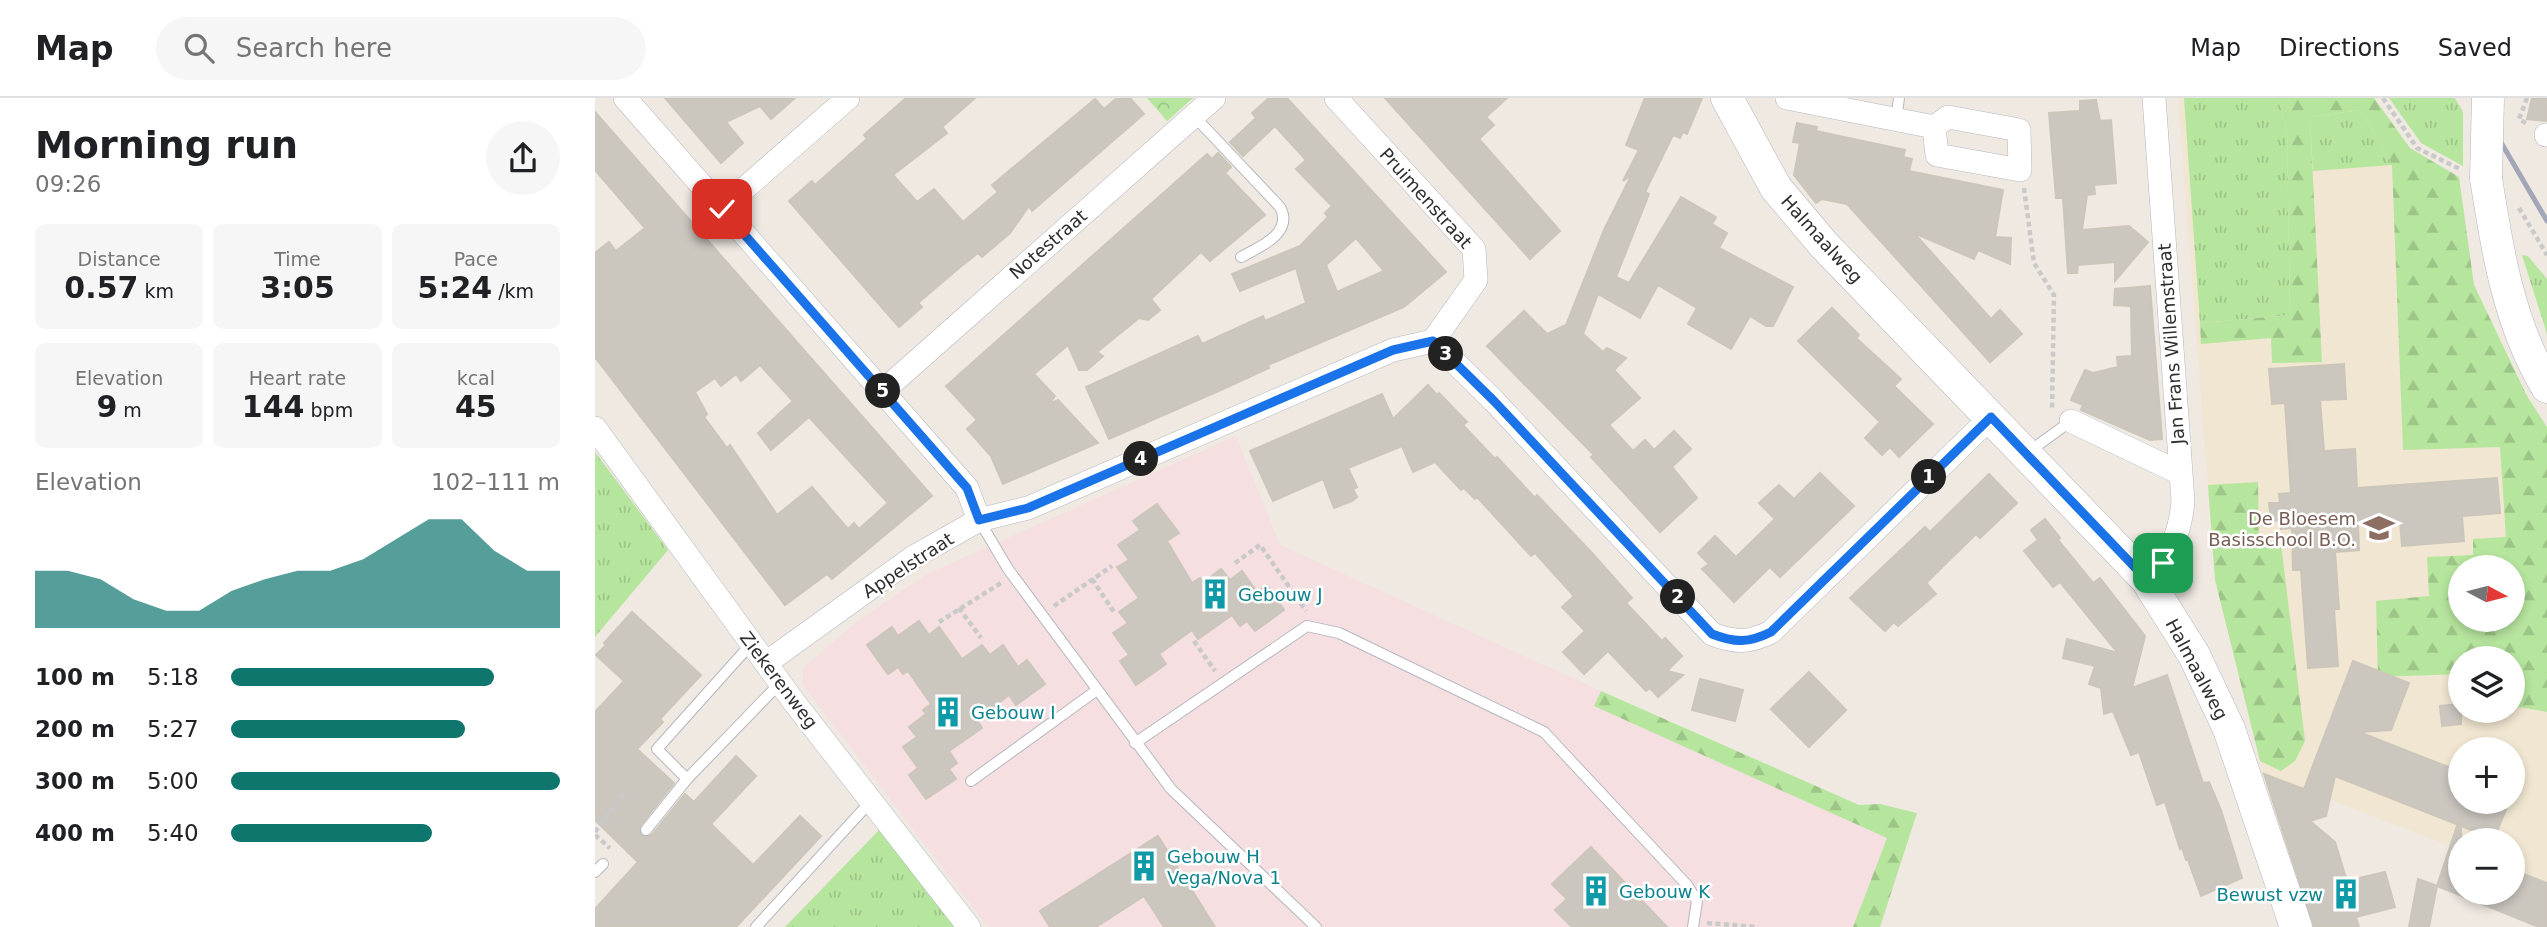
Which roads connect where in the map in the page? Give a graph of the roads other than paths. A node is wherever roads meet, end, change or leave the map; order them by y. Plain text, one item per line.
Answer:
1 (625, 98) edge
2 (848, 98) edge
3 (1214, 98) edge
4 (1336, 98) edge
5 (1727, 98) edge
6 (1787, 98) edge
7 (2154, 98) edge
8 (2488, 98) edge
9 (1898, 109) edge
10 (1194, 116) junction
11 (1934, 127) junction
12 (722, 209) junction
13 (1241, 257) dead end
14 (1433, 341) junction
15 (2547, 387) edge
16 (883, 391) junction
17 (1991, 417) junction
18 (2061, 427) joint
19 (595, 428) edge
20 (2027, 453) junction
21 (2181, 473) junction
22 (979, 520) junction
23 (2147, 580) junction
24 (751, 644) junction
25 (766, 663) junction
26 (780, 682) junction
27 (1097, 691) junction
28 (1135, 743) junction
29 (687, 779) junction
30 (971, 781) dead end
31 (871, 801) junction
32 (646, 830) dead end
33 (1694, 924) edge
34 (755, 927) edge
35 (969, 927) edge
36 (1316, 927) edge
37 (2296, 927) edge

1 - 12 street
2 - 12 street
3 - 10 street, Notestraat
4 - 14 street, Pruimenstraat
5 - 17 street, Halmaalweg
6 - 9 street
7 - 21 street, Jan Frans Willemstraat
8 - 15 street, bridge
9 - 11 street
10 - 13 lane
10 - 16 street, Notestraat
11 - 11 street
12 - 16 street
14 - 17 street
14 - 22 street, Appelstraat
16 - 22 street
17 - 20 street, Halmaalweg
18 - 20 lane
18 - 21 street
19 - 24 street, Ziekerenweg
20 - 23 street, Halmaalweg
21 - 23 street, Jan Frans Willemstraat
22 - 25 street, Appelstraat
22 - 27 lane
23 - 37 street, Halmaalweg
24 - 25 street, Ziekerenweg
24 - 29 lane
25 - 26 street, Ziekerenweg
26 - 29 lane
26 - 31 street, Ziekerenweg
27 - 28 lane
27 - 30 lane
28 - 33 lane
28 - 36 lane
29 - 32 lane
31 - 34 lane
31 - 35 street, Ziekerenweg

